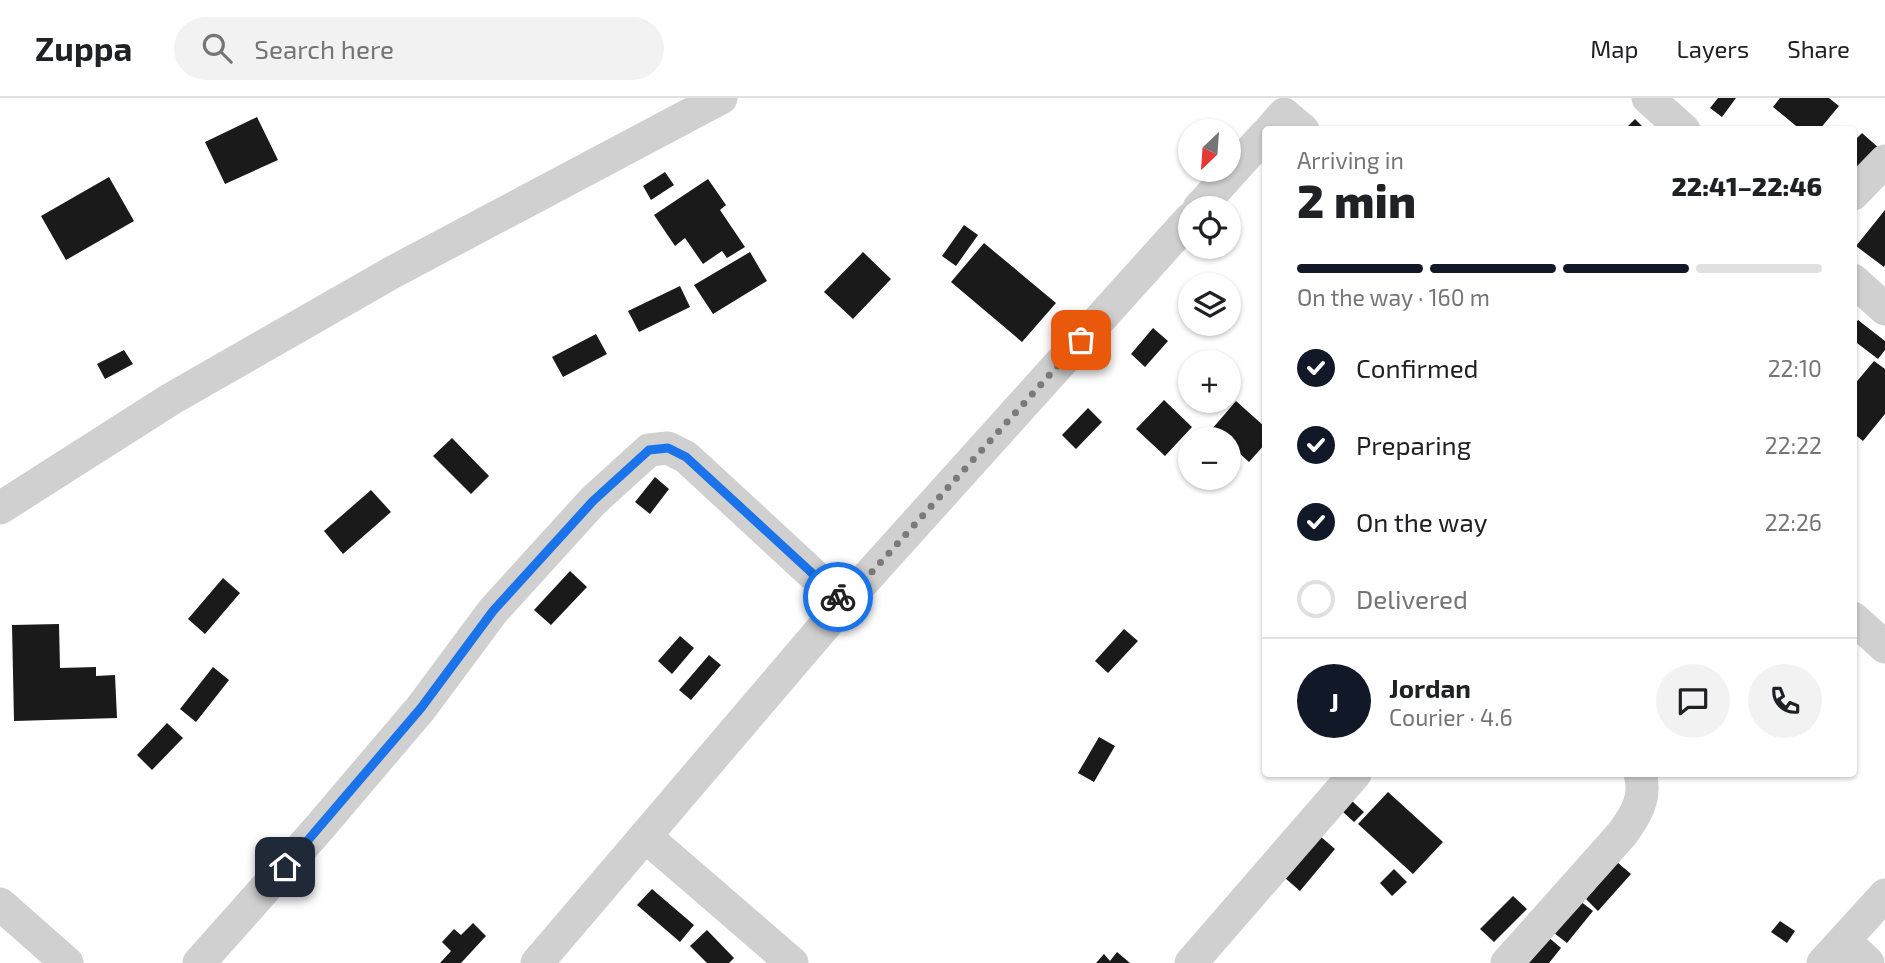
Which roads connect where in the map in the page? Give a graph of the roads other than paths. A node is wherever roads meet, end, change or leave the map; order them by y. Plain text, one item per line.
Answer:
1 (721, 98) edge
2 (1648, 98) edge
3 (1680, 126) edge
4 (1262, 138) edge
5 (1885, 161) edge
6 (1857, 190) edge
7 (1210, 196) edge
8 (1178, 232) edge
9 (1857, 284) edge
10 (1885, 309) edge
11 (0, 508) edge
12 (844, 603) junction
13 (1857, 622) edge
14 (1885, 647) edge
15 (1352, 777) edge
16 (1640, 777) edge
17 (645, 836) junction
18 (1885, 895) edge
19 (0, 904) edge
20 (1833, 952) edge
21 (67, 963) edge
22 (199, 963) edge
23 (537, 963) edge
24 (792, 963) edge
25 (1191, 963) edge
26 (1507, 963) edge
27 (1868, 963) edge

1 - 11 street
2 - 3 street
4 - 7 street
5 - 6 street
8 - 12 street
9 - 10 street
12 - 17 street
12 - 22 street
13 - 14 street
15 - 25 street
16 - 26 street
17 - 23 street
17 - 24 street
18 - 20 street
19 - 21 street
20 - 27 street

